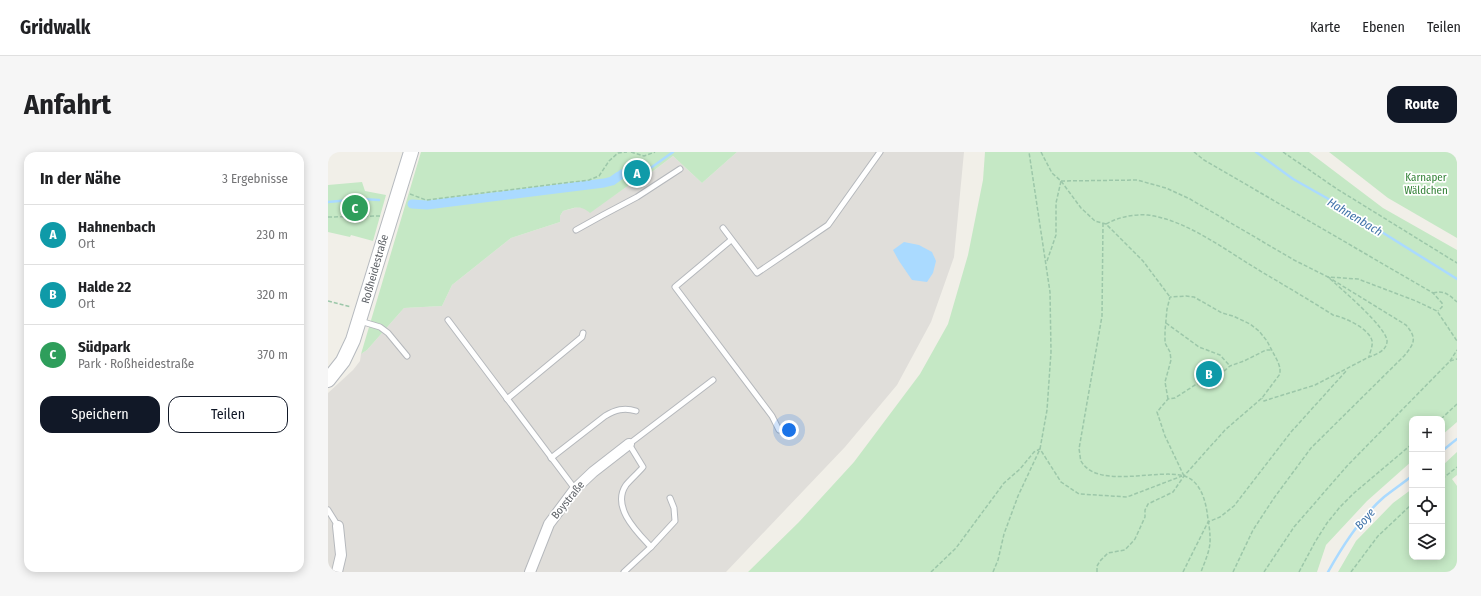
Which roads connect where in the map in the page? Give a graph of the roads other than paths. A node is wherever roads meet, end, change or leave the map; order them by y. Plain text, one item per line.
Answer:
1 (411, 152) edge
2 (880, 152) edge
3 (680, 169) dead end
4 (722, 228) dead end
5 (576, 230) dead end
6 (731, 240) junction
7 (361, 316) junction
8 (448, 320) dead end
9 (583, 333) dead end
10 (406, 356) dead end
11 (328, 380) edge
12 (713, 380) dead end
13 (507, 398) junction
14 (636, 411) dead end
15 (779, 430) dead end
16 (629, 444) junction
17 (552, 458) junction
18 (575, 489) junction
19 (670, 498) dead end
20 (328, 510) edge
21 (338, 526) joint
22 (651, 546) junction
23 (337, 572) edge
24 (530, 572) edge
25 (624, 572) edge

1 - 7 street, Roßheidestraße
2 - 6 lane
3 - 5 lane
4 - 6 lane
6 - 15 lane
7 - 10 lane
7 - 11 street, Roßheidestraße
8 - 13 lane
9 - 13 lane
12 - 16 lane
13 - 17 lane
14 - 17 lane
16 - 18 street, Boystraße
16 - 22 lane
17 - 18 lane
18 - 24 street, Boystraße
19 - 22 lane
20 - 21 lane
21 - 23 street
22 - 25 lane

